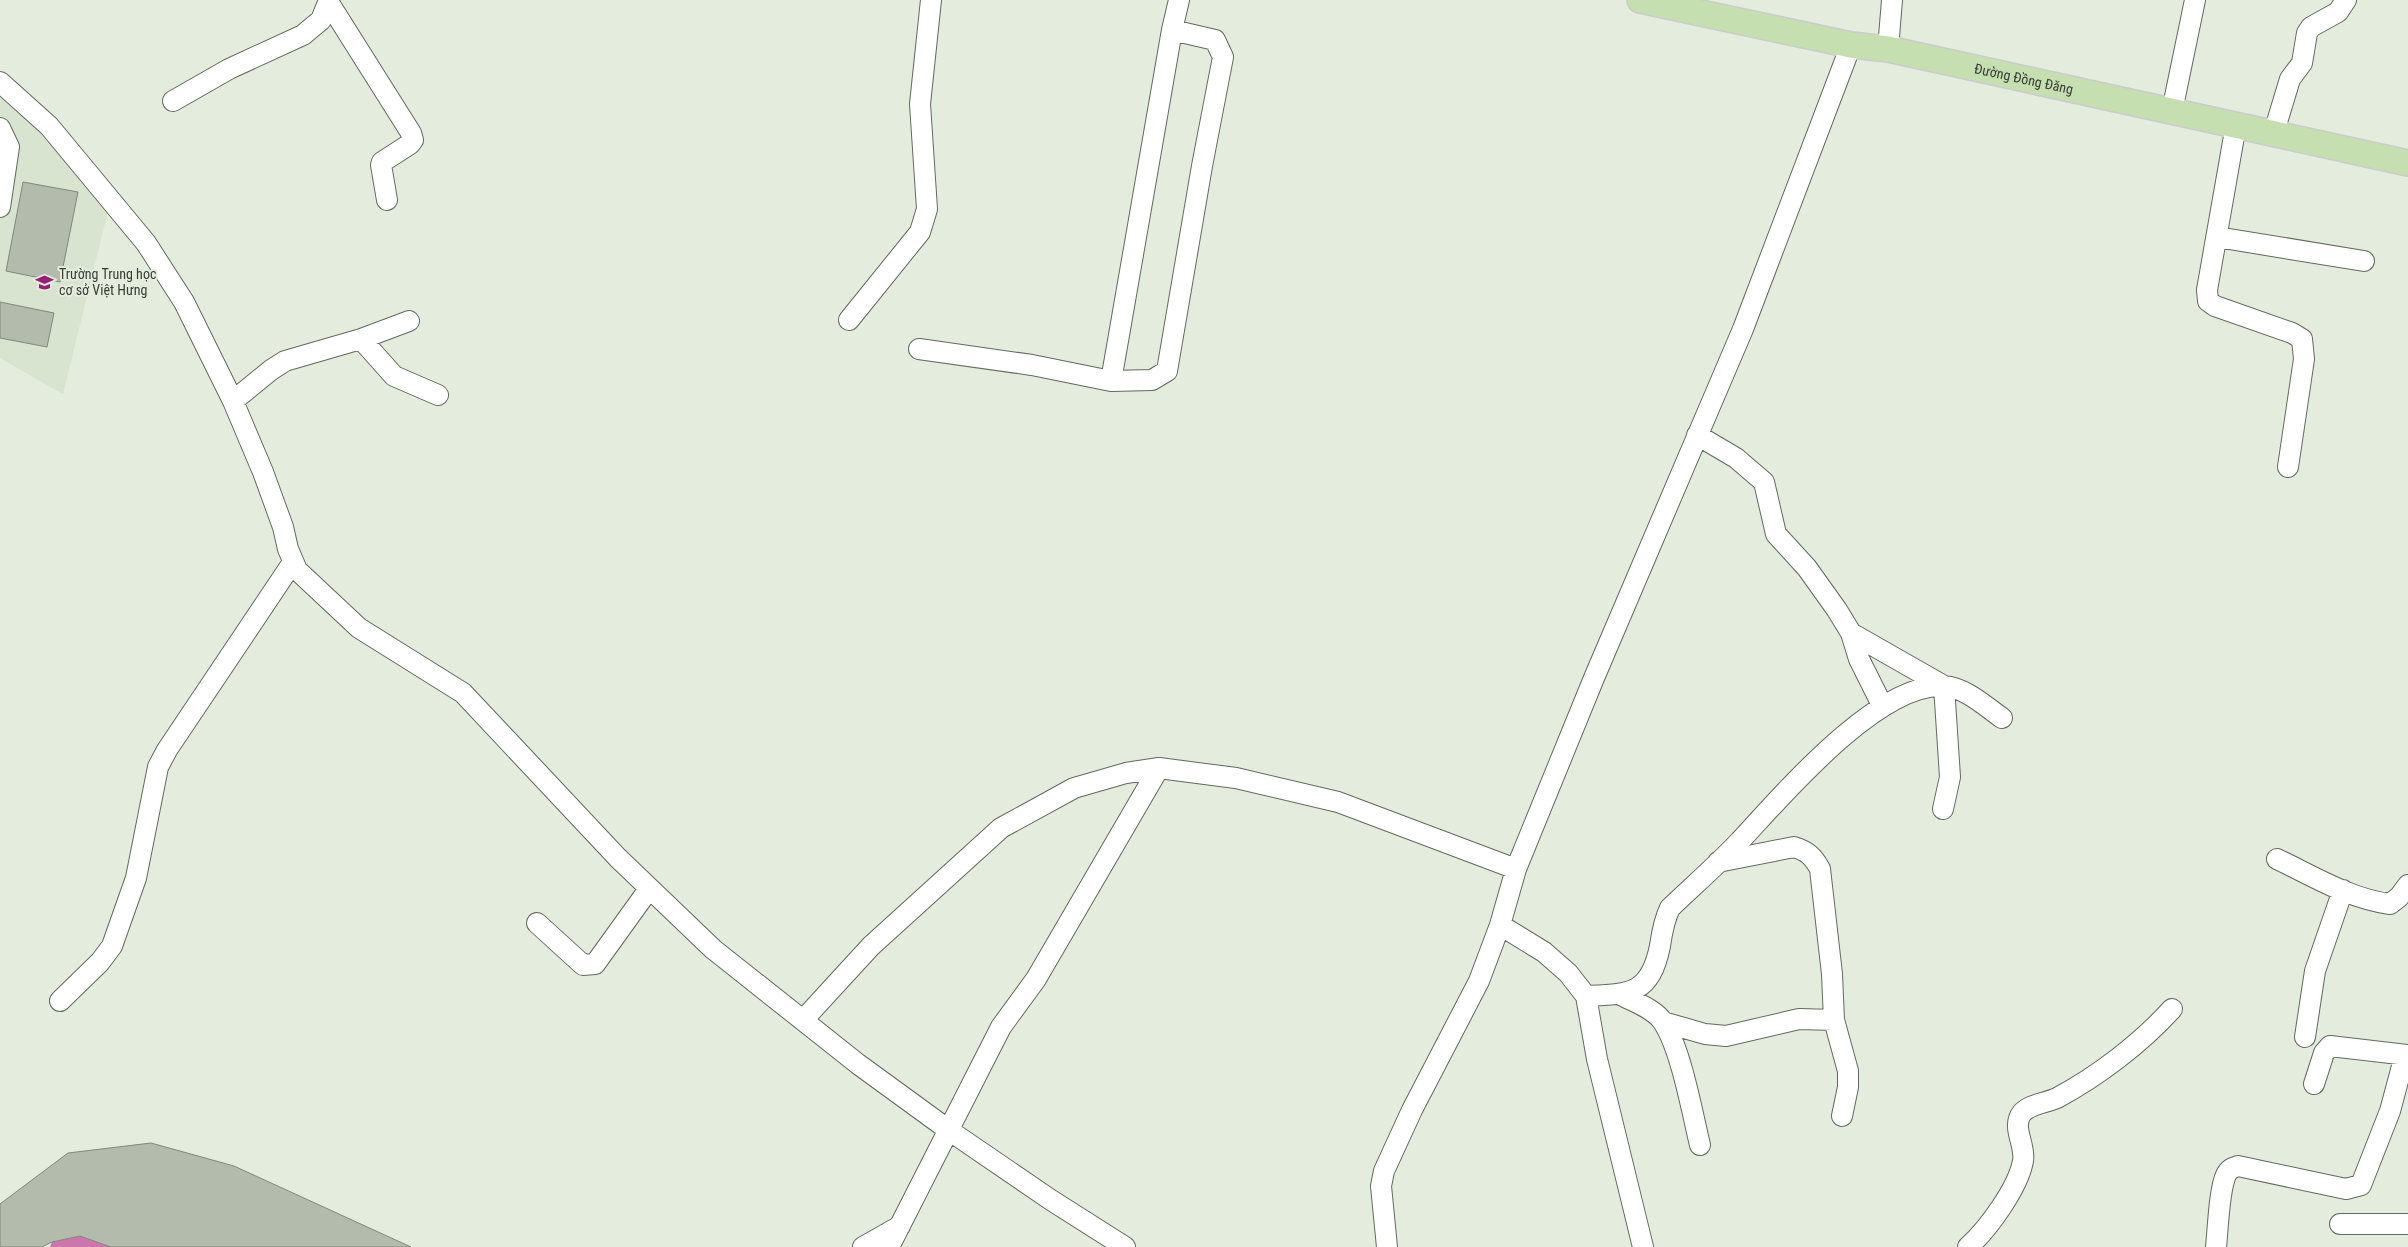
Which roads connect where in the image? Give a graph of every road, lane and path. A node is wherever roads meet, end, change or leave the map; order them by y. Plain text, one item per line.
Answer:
1 (931, 0) edge
2 (1179, 0) edge
3 (1640, 0) edge
4 (1892, 0) edge
5 (2195, 0) edge
6 (2346, 0) edge
7 (329, 1) edge
8 (1172, 30) junction
9 (1851, 45) junction
10 (1888, 50) junction
11 (0, 82) edge
12 (173, 101) dead end
13 (2172, 110) junction
14 (2236, 125) junction
15 (0, 128) edge
16 (2274, 132) junction
17 (2408, 163) edge
18 (387, 200) dead end
19 (0, 206) edge
20 (2217, 237) junction
21 (2364, 261) dead end
22 (849, 320) dead end
23 (409, 321) dead end
24 (361, 339) junction
25 (919, 349) dead end
26 (1111, 381) junction
27 (438, 395) dead end
28 (233, 401) junction
29 (1697, 435) junction
30 (2288, 467) dead end
31 (293, 562) junction
32 (1851, 633) junction
33 (1944, 686) junction
34 (1882, 705) junction
35 (2002, 718) dead end
36 (1159, 768) junction
37 (1943, 809) dead end
38 (2277, 859) dead end
39 (1718, 862) junction
40 (1516, 869) junction
41 (2408, 885) edge
42 (649, 889) junction
43 (2343, 890) junction
44 (537, 923) dead end
45 (1500, 925) junction
46 (1621, 995) junction
47 (1586, 996) junction
48 (60, 1001) dead end
49 (2172, 1009) dead end
50 (804, 1019) junction
51 (1834, 1020) junction
52 (1663, 1022) junction
53 (2305, 1038) dead end
54 (2407, 1055) edge
55 (2314, 1084) dead end
56 (1842, 1116) dead end
57 (950, 1131) junction
58 (1700, 1145) dead end
59 (2340, 1224) dead end
60 (2408, 1224) edge
61 (900, 1226) junction
62 (863, 1247) edge
63 (889, 1247) edge
64 (1126, 1247) edge
65 (1387, 1247) edge
66 (1642, 1247) edge
67 (1968, 1247) edge
68 (2216, 1247) edge

1 - 22 street
2 - 8 street
3 - 9 main road, Đường Đồng Đăng
4 - 10 street
5 - 13 street
6 - 16 street
7 - 12 street
7 - 18 street
8 - 26 street
8 - 26 street
9 - 10 main road, Đường Đồng Đăng
9 - 29 street
10 - 13 main road, Đường Đồng Đăng
11 - 28 street
13 - 14 main road, Đường Đồng Đăng
14 - 16 main road, Đường Đồng Đăng
14 - 20 street
15 - 19 street
16 - 17 main road, Đường Đồng Đăng
20 - 21 street
20 - 30 street
23 - 24 street
24 - 27 street
24 - 28 street
25 - 26 street
28 - 31 street
29 - 32 street
29 - 40 street
31 - 42 street
31 - 48 street
32 - 33 street
32 - 34 street
33 - 34 street
33 - 35 street
33 - 37 street
34 - 39 street
36 - 40 street
36 - 50 street
36 - 57 street
38 - 43 street
39 - 46 street
39 - 51 street
40 - 45 street
41 - 43 street
42 - 44 street
42 - 50 street
43 - 53 street
45 - 47 street
45 - 65 street
46 - 47 street
46 - 52 street
47 - 66 street
49 - 67 street
50 - 57 street
51 - 52 street
51 - 56 street
52 - 58 street
54 - 55 street
54 - 68 street
57 - 61 street
57 - 64 street
59 - 60 street
61 - 62 street
61 - 63 street

